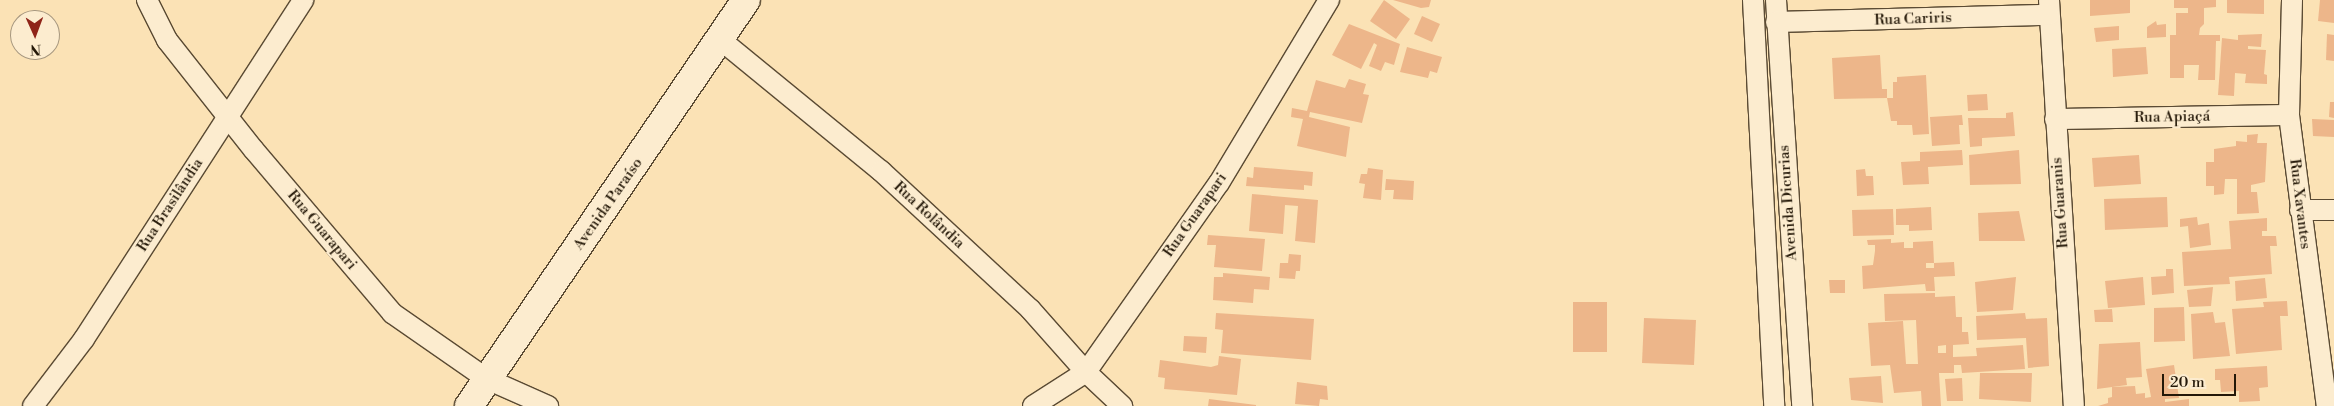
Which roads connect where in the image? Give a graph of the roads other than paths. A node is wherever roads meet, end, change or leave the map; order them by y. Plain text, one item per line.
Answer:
1 (147, 0) edge
2 (303, 0) edge
3 (746, 0) edge
4 (1329, 0) edge
5 (1753, 0) edge
6 (1776, 0) edge
7 (2292, 0) edge
8 (2049, 8) edge
9 (1776, 22) junction
10 (721, 40) junction
11 (2289, 115) junction
12 (227, 116) junction
13 (2055, 119) junction
14 (2300, 210) junction
15 (2334, 210) edge
16 (1086, 372) junction
17 (488, 379) junction
18 (33, 406) edge
19 (469, 406) edge
20 (548, 406) edge
21 (1033, 406) edge
22 (1122, 406) edge
23 (1774, 406) edge
24 (1802, 406) edge
25 (2074, 406) edge
26 (2327, 406) edge

1 - 12 street, Rua Guarapari
2 - 12 street, Rua Brasilândia
3 - 10 main road, Avenida Paraíso
4 - 16 street, Rua Guarapari
5 - 23 street, Avenida Dicurias
6 - 9 street, Avenida Dicurias
7 - 11 street, Rua Xavantes
8 - 9 street, Rua Cariris
8 - 13 street, Rua Guaranis
9 - 24 street, Avenida Dicurias
10 - 16 street, Rua Rolândia
10 - 17 main road, Avenida Paraíso
11 - 13 street, Rua Apiaçá
11 - 14 street, Rua Xavantes
12 - 17 street, Rua Guarapari
12 - 18 street, Rua Brasilândia
13 - 25 street, Rua Guaranis
14 - 15 street
14 - 26 street, Rua Xavantes
16 - 21 street, Rua Guarapari
16 - 22 street, Rua Rolândia
17 - 19 main road, Avenida Paraíso
17 - 20 street, Rua Guarapari

